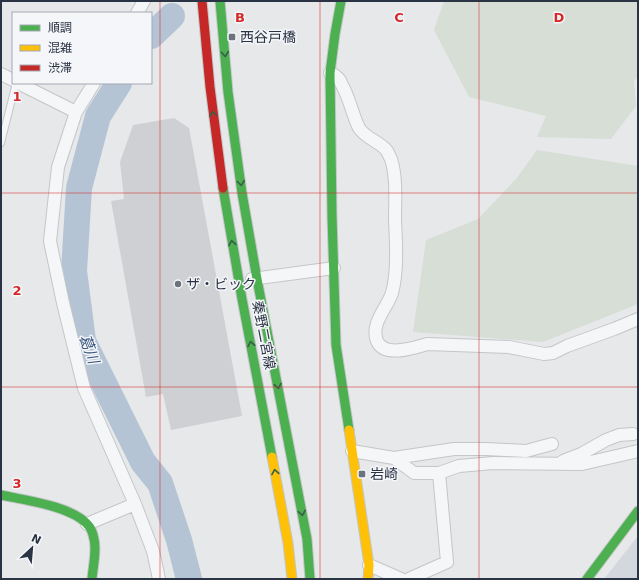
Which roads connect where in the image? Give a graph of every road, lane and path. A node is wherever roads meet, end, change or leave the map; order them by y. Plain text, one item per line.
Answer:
1 (144, 1) edge
2 (202, 1) edge
3 (220, 1) edge
4 (341, 1) edge
5 (138, 12) edge
6 (330, 72) junction
7 (1, 74) edge
8 (12, 80) edge
9 (17, 84) edge
10 (19, 84) edge
11 (93, 84) edge
12 (76, 112) junction
13 (1, 143) edge
14 (334, 268) junction
15 (257, 279) junction
16 (239, 281) junction
17 (638, 319) edge
18 (633, 434) dead end
19 (552, 444) dead end
20 (352, 451) junction
21 (638, 451) edge
22 (394, 458) junction
23 (554, 464) junction
24 (439, 473) junction
25 (1, 495) edge
26 (135, 504) junction
27 (638, 511) edge
28 (87, 524) junction
29 (368, 565) junction
30 (92, 579) edge
31 (159, 579) edge
32 (292, 579) edge
33 (310, 579) edge
34 (368, 579) edge
35 (401, 579) edge
36 (409, 579) edge
37 (587, 579) edge

1 - 5 street
16 -> 2 main road, 秦野二宮線
3 -> 15 main road, 秦野二宮線
4 - 6 main road
6 - 14 main road
6 - 17 street
7 - 8 street
9 - 13 lane
10 - 12 street
11 - 12 street
12 - 26 street
14 - 15 street
14 - 20 main road
15 - 16 street
15 -> 33 main road, 秦野二宮線
32 -> 16 main road, 秦野二宮線
18 - 23 street
19 - 22 street
20 - 22 street
20 - 29 main road
21 - 23 street
22 - 24 street
23 - 24 street
24 - 36 street
25 - 28 main road
26 - 28 street
26 - 31 street
27 - 37 main road
28 - 30 main road
29 - 34 main road
29 - 35 street

